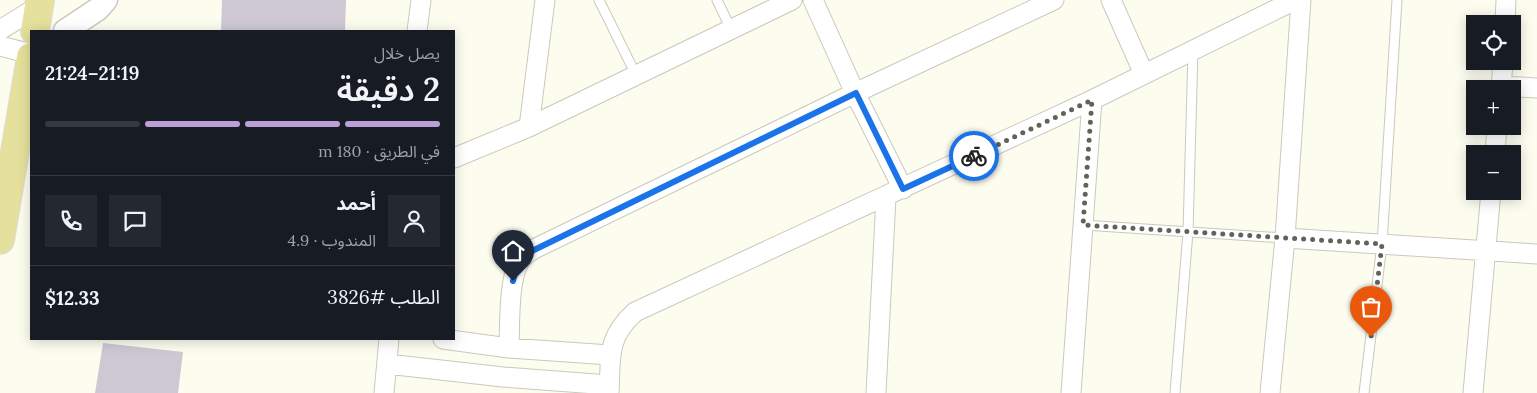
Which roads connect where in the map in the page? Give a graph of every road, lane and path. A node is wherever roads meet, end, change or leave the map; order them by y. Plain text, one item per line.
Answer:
1 (106, 0) edge
2 (420, 0) edge
3 (546, 0) edge
4 (599, 0) edge
5 (717, 0) edge
6 (792, 0) edge
7 (813, 0) edge
8 (1054, 0) edge
9 (1111, 0) edge
10 (1295, 0) edge
11 (1301, 0) edge
12 (1397, 0) edge
13 (1506, 0) edge
14 (40, 9) edge
15 (1505, 15) edge
16 (0, 30) edge
17 (66, 30) edge
18 (417, 30) edge
19 (731, 30) junction
20 (0, 46) edge
21 (1193, 50) junction
22 (30, 55) edge
23 (30, 61) edge
24 (1144, 74) junction
25 (636, 75) junction
26 (1521, 88) edge
27 (1537, 88) edge
28 (856, 93) junction
29 (1092, 100) junction
30 (529, 127) junction
31 (455, 158) edge
32 (903, 189) junction
33 (886, 197) junction
34 (1490, 200) edge
35 (1083, 225) junction
36 (1188, 232) junction
37 (1285, 238) junction
38 (0, 240) edge
39 (1382, 244) junction
40 (1485, 250) junction
41 (1537, 254) edge
42 (389, 340) edge
43 (450, 340) edge
44 (509, 348) junction
45 (610, 356) junction
46 (387, 364) junction
47 (502, 385) edge
48 (609, 389) edge
49 (384, 393) edge
50 (876, 393) edge
51 (1071, 393) edge
52 (1175, 393) edge
53 (1270, 393) edge
54 (1364, 393) edge
55 (1473, 393) edge

1 - 17 street
2 - 18 street
3 - 30 street
4 - 25 lane
5 - 19 lane
6 - 19 street
7 - 28 street
8 - 28 street
9 - 24 street
10 - 21 street
11 - 37 street
12 - 39 lane
13 - 15 street
14 - 16 street
19 - 25 street
20 - 22 street
21 - 24 street
21 - 36 lane
23 - 38 main road
24 - 29 street
25 - 30 street
26 - 27 street
28 - 32 street
28 - 44 street
29 - 32 street
29 - 35 street
30 - 31 street
32 - 33 street
33 - 45 street
33 - 50 street
34 - 40 street
35 - 36 lane
35 - 51 street
36 - 37 lane
36 - 52 lane
37 - 39 street
37 - 53 street
39 - 40 street
39 - 54 lane
40 - 41 street
40 - 55 street
42 - 46 street
43 - 44 street
44 - 45 street
45 - 48 street
46 - 47 street
46 - 49 street
47 - 48 street

